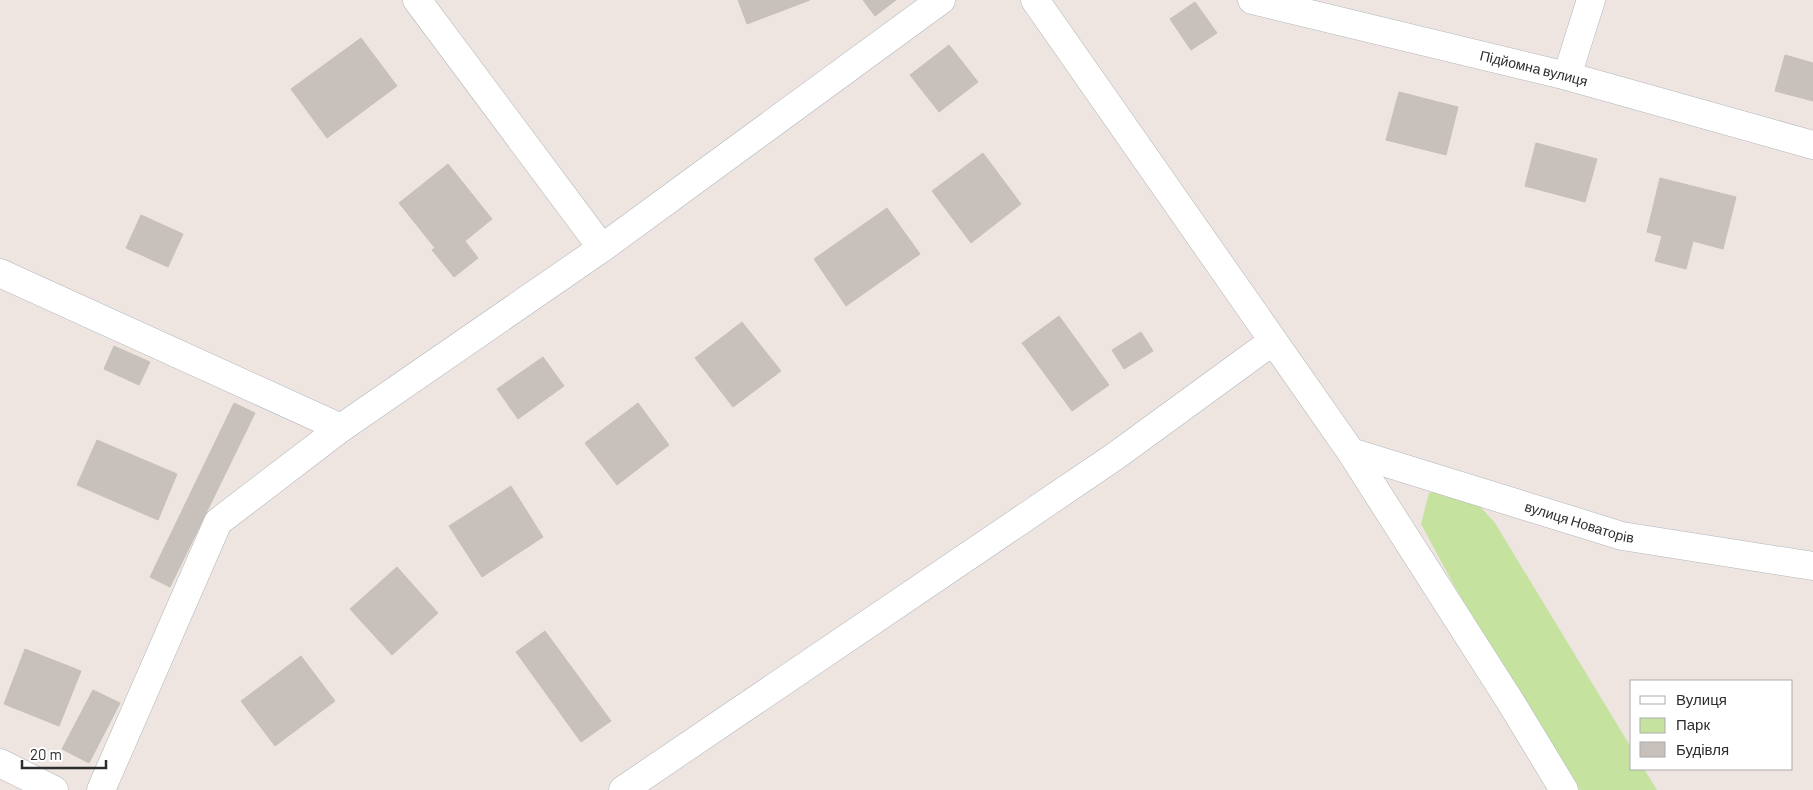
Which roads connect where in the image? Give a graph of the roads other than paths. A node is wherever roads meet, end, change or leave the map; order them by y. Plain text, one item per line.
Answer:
1 (417, 0) edge
2 (941, 0) edge
3 (1035, 0) edge
4 (1252, 0) edge
5 (1591, 0) edge
6 (1567, 76) junction
7 (1813, 145) edge
8 (602, 248) junction
9 (0, 273) edge
10 (1273, 341) junction
11 (341, 428) junction
12 (1351, 452) junction
13 (1813, 566) edge
14 (0, 763) edge
15 (54, 790) edge
16 (101, 790) edge
17 (623, 790) edge
18 (1564, 790) edge

1 - 8 street
2 - 8 street
3 - 10 street
4 - 6 street, Підйомна вулиця
5 - 6 street
6 - 7 street, Підйомна вулиця
8 - 11 street
9 - 11 street
10 - 12 street
10 - 17 street
11 - 16 street
12 - 13 street, вулиця Новаторів
12 - 18 street
14 - 15 street

